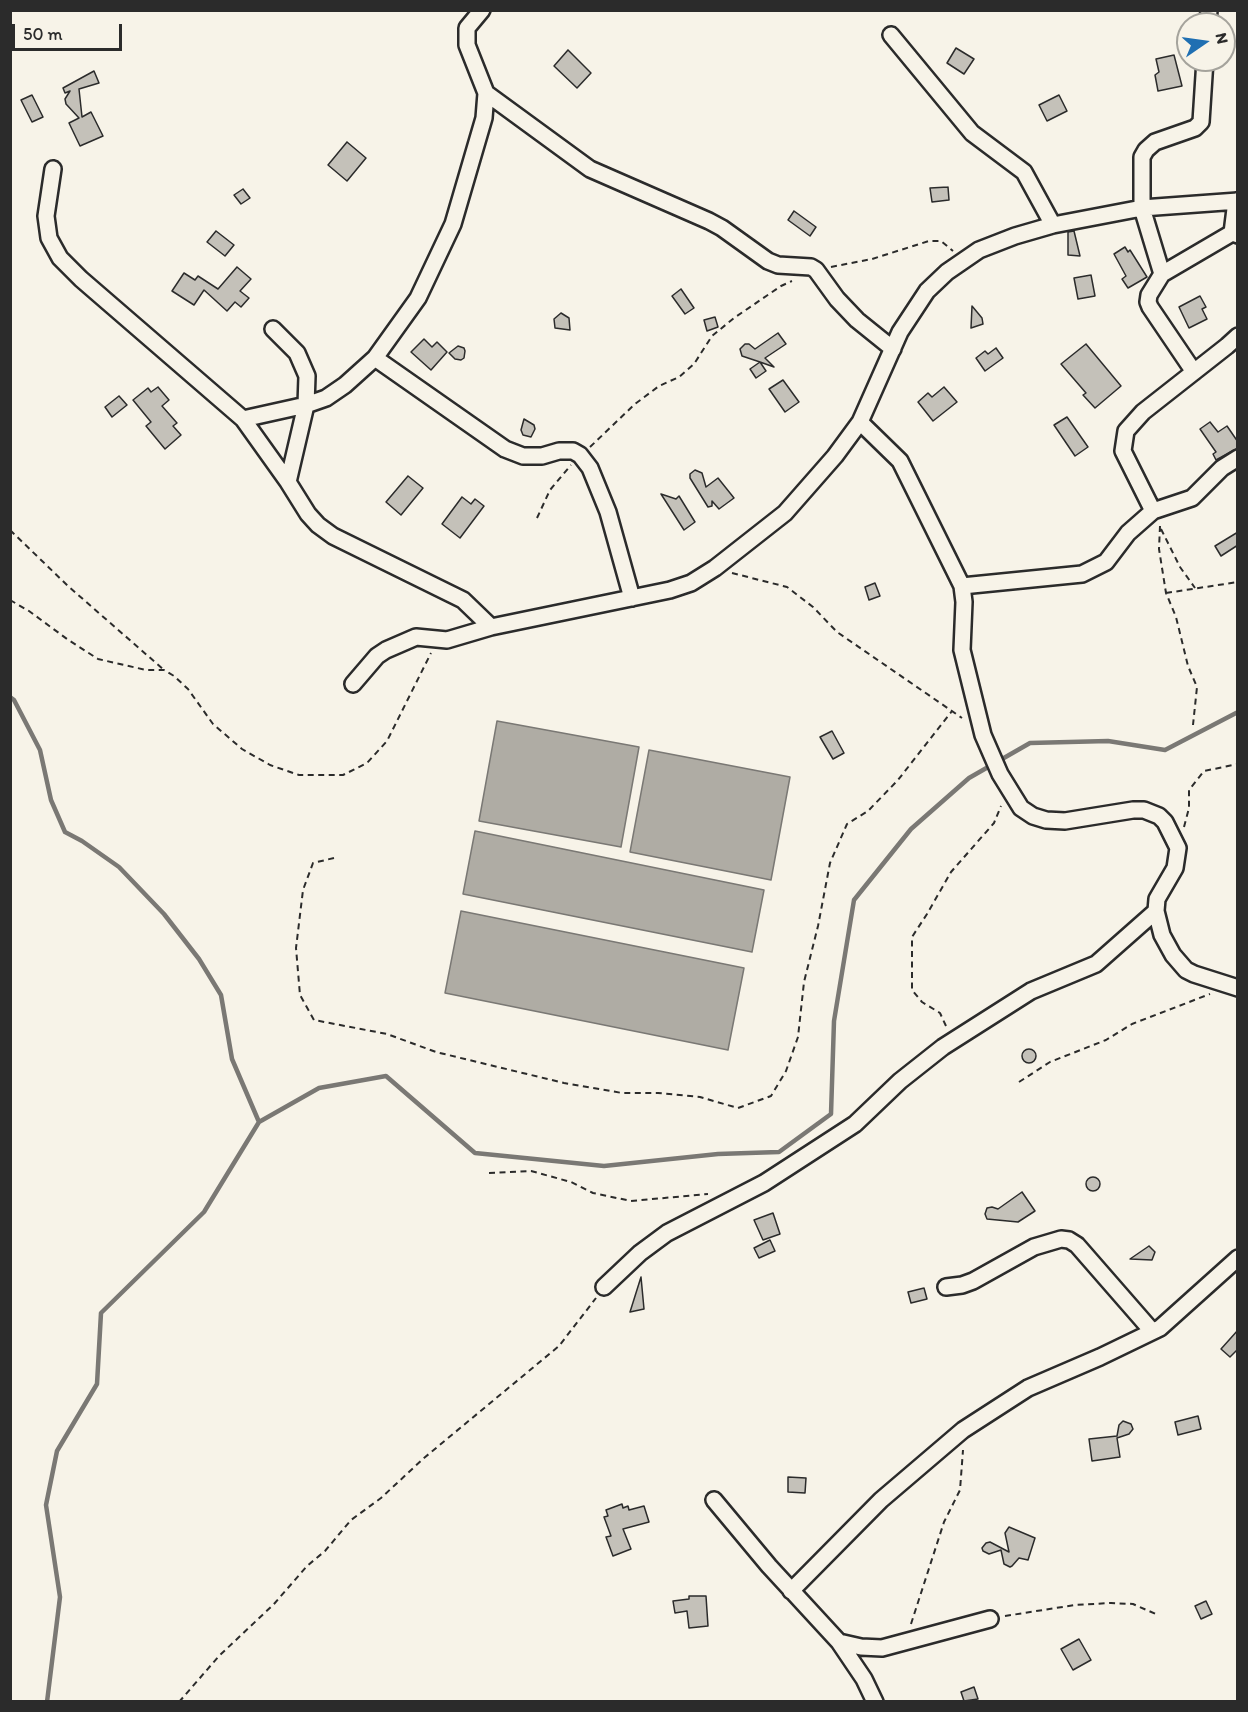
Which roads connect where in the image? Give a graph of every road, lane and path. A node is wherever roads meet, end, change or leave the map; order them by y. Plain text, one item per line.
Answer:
1 (482, 10) edge
2 (891, 35) dead end
3 (1204, 72) edge
4 (486, 93) junction
5 (53, 169) dead end
6 (1237, 201) edge
7 (1142, 208) junction
8 (1053, 225) junction
9 (1235, 234) edge
10 (964, 260) junction
11 (816, 270) junction
12 (1162, 274) junction
13 (273, 329) dead end
14 (1238, 336) edge
15 (892, 349) junction
16 (375, 358) junction
17 (1194, 372) junction
18 (306, 405) junction
19 (243, 419) junction
20 (860, 422) junction
21 (580, 455) junction
22 (1238, 458) edge
23 (288, 482) junction
24 (1153, 511) junction
25 (537, 518) dead end
26 (1160, 526) junction
27 (10, 530) edge
28 (715, 568) junction
29 (1238, 582) edge
30 (962, 586) junction
31 (1195, 588) junction
32 (1166, 593) junction
33 (632, 598) junction
34 (10, 600) edge
35 (491, 627) junction
36 (447, 640) junction
37 (164, 670) junction
38 (353, 684) dead end
39 (952, 711) junction
40 (964, 719) dead end
41 (1193, 725) dead end
42 (1238, 764) edge
43 (1009, 788) junction
44 (1178, 848) junction
45 (334, 858) dead end
46 (1156, 911) junction
47 (1234, 987) edge
48 (943, 1047) junction
49 (1019, 1082) dead end
50 (489, 1173) dead end
51 (708, 1194) dead end
52 (1238, 1258) edge
53 (604, 1287) joint
54 (946, 1287) dead end
55 (1152, 1332) junction
56 (963, 1430) junction
57 (714, 1500) dead end
58 (791, 1591) junction
59 (1158, 1615) dead end
60 (990, 1619) joint
61 (839, 1642) junction
62 (905, 1644) junction
63 (179, 1701) edge
64 (875, 1701) edge

1 - 4 street
2 - 8 street
3 - 7 street
4 - 11 street
4 - 16 street
5 - 19 street
6 - 7 street
6 - 9 street
7 - 8 street
7 - 12 street
8 - 10 street
9 - 12 street
10 - 11 path
10 - 15 street
11 - 15 street
11 - 21 path
12 - 17 street
13 - 18 street
14 - 17 street
15 - 20 street
16 - 18 street
16 - 21 street
17 - 24 street
18 - 19 street
18 - 23 street
19 - 23 street
20 - 28 street
20 - 30 street
21 - 25 path
21 - 33 street
22 - 24 street
23 - 35 street
24 - 26 path
24 - 30 street
26 - 31 path
26 - 32 path
27 - 37 path
28 - 33 street
28 - 39 path
29 - 31 path
30 - 43 street
31 - 32 path
32 - 41 path
33 - 35 street
34 - 37 path
35 - 36 street
36 - 37 path
36 - 38 street
39 - 40 path
39 - 45 path
42 - 44 path
43 - 44 street
43 - 48 path
44 - 46 street
46 - 47 street
46 - 48 street
47 - 49 path
48 - 53 street
50 - 51 path
52 - 55 street
53 - 63 path
54 - 55 street
55 - 56 street
56 - 58 street
56 - 62 path
57 - 58 street
58 - 61 street
59 - 60 path
60 - 62 street
61 - 62 street
61 - 64 street

